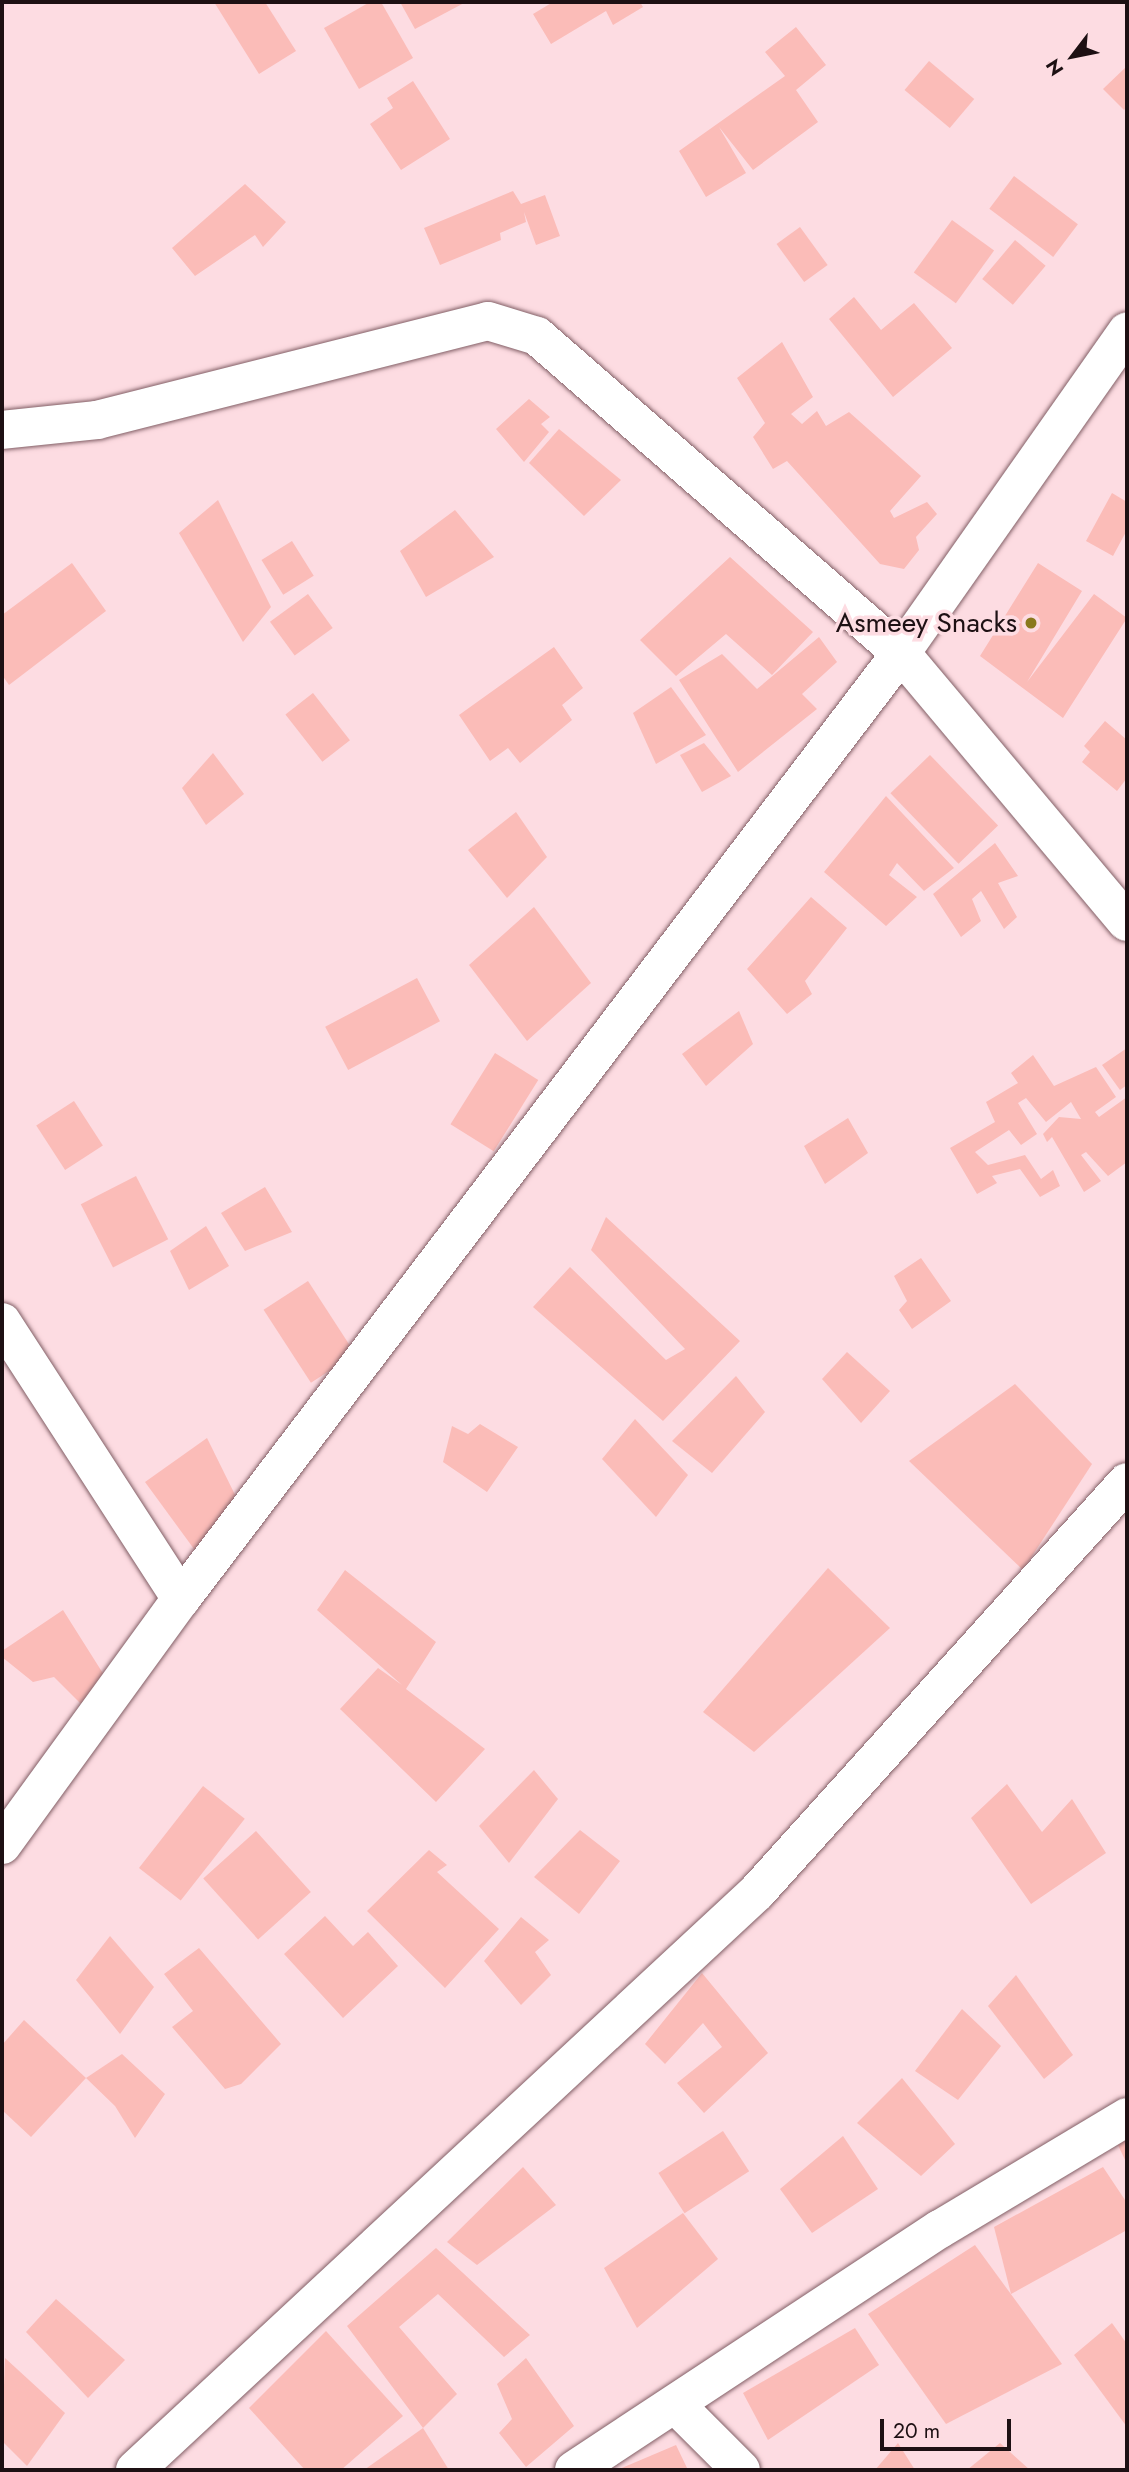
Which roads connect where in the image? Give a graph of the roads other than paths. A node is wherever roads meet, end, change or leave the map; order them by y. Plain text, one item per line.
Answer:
1 (1127, 331) edge
2 (2, 430) edge
3 (901, 653) junction
4 (1127, 922) edge
5 (2, 1322) edge
6 (1127, 1482) edge
7 (181, 1599) junction
8 (2, 1845) edge
9 (1127, 2117) edge
10 (678, 2407) junction
11 (135, 2470) edge
12 (574, 2470) edge
13 (741, 2470) edge

1 - 3 street
2 - 3 street
3 - 4 street
3 - 7 street
5 - 7 street
6 - 11 street
7 - 8 street
9 - 10 street
10 - 12 street
10 - 13 street

